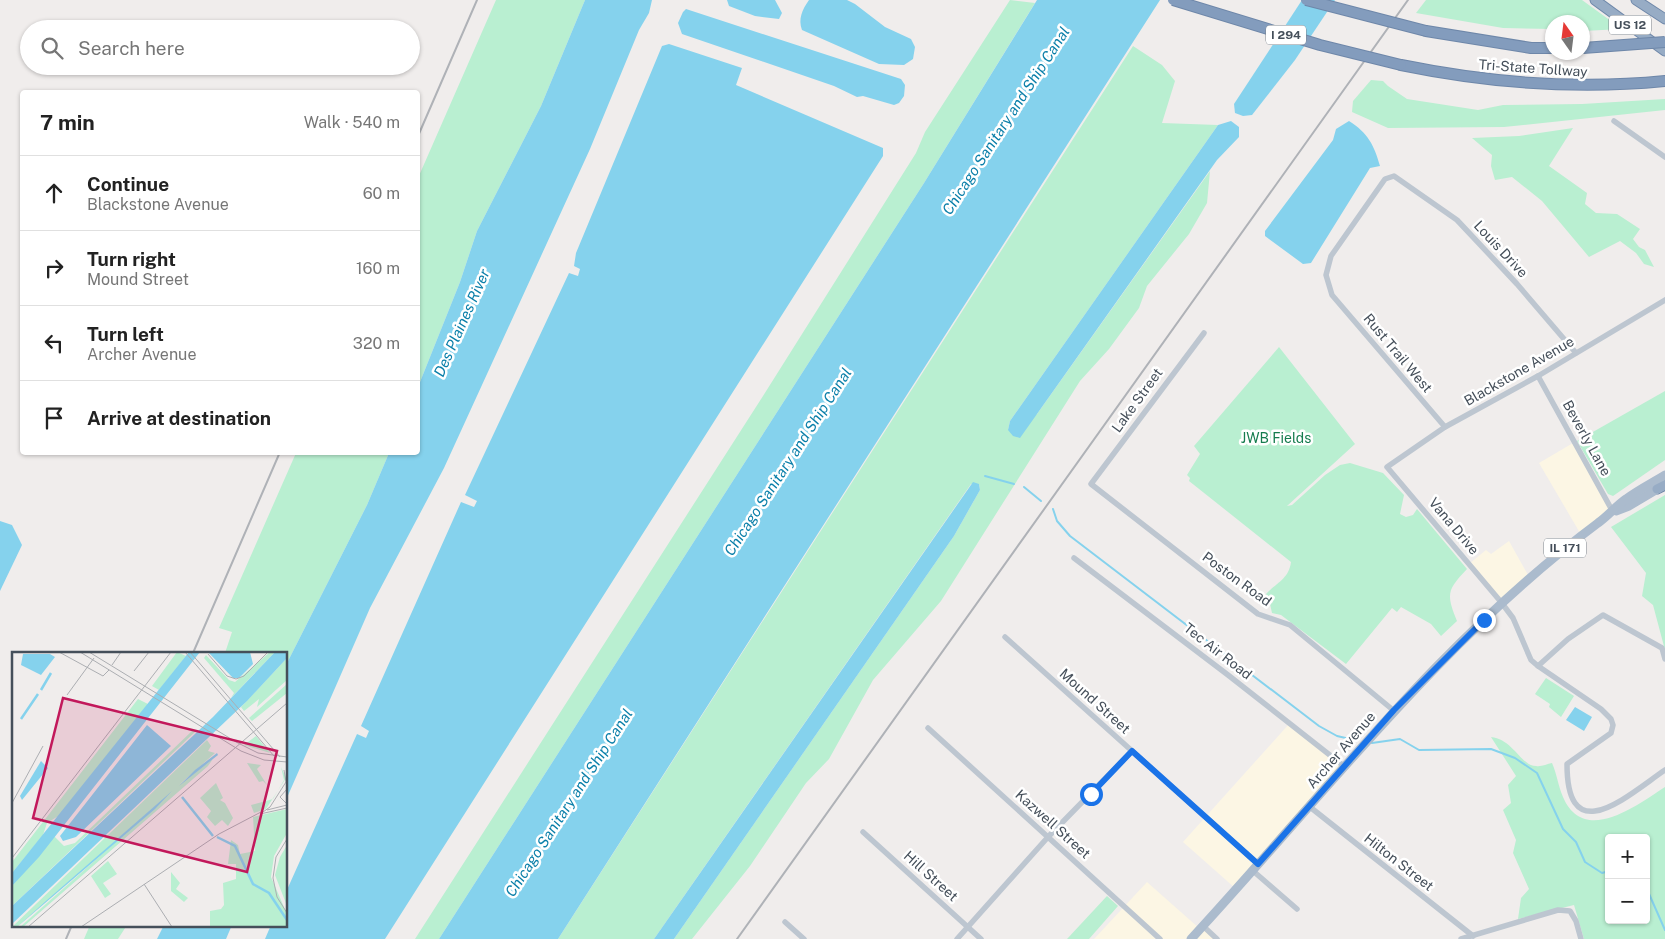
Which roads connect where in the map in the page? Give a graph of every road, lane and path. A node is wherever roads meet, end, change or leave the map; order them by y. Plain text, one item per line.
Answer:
1 (1173, 0) edge
2 (1306, 0) edge
3 (1595, 0) edge
4 (1636, 0) edge
5 (1665, 19) edge
6 (1665, 42) edge
7 (1590, 47) edge
8 (1545, 48) edge
9 (1665, 51) edge
10 (1665, 81) edge
11 (1614, 121) dead end
12 (1665, 158) edge
13 (1332, 295) joint
14 (1665, 300) edge
15 (1204, 333) dead end
16 (1576, 353) junction
17 (1538, 376) junction
18 (1445, 427) junction
19 (1387, 468) joint
20 (1665, 475) edge
21 (1091, 484) joint
22 (1662, 486) edge
23 (1613, 512) junction
24 (1074, 558) dead end
25 (1501, 602) junction
26 (1005, 637) dead end
27 (1665, 659) edge
28 (1538, 666) junction
29 (1394, 710) junction
30 (928, 728) dead end
31 (1132, 751) junction
32 (1345, 767) junction
33 (1665, 770) edge
34 (1310, 807) junction
35 (863, 832) dead end
36 (1048, 837) junction
37 (1255, 867) junction
38 (1297, 909) dead end
39 (785, 922) dead end
40 (1203, 926) junction
41 (968, 927) junction
42 (1472, 936) junction
43 (804, 939) edge
44 (957, 939) edge
45 (981, 939) edge
46 (1160, 939) edge
47 (1191, 939) edge
48 (1217, 939) edge
49 (1461, 939) edge
50 (1581, 939) edge

1 - 10 highway, Tri-State Tollway / I 294, bridge
2 - 8 highway, Tri-State Tollway, bridge
3 - 9 highway, US 12
4 - 5 highway, US 12
6 - 7 highway, Tri-State Tollway, bridge
11 - 12 street
13 - 16 street, Louis Drive
13 - 18 street, Rust Trail West
14 - 16 street, Blackstone Avenue
15 - 21 street, Lake Street
16 - 17 street, Blackstone Avenue
17 - 18 street, Blackstone Avenue
17 - 23 street, Beverly Lane
18 - 19 street, Blackstone Avenue
19 - 25 street, Vana Drive
20 - 23 main road, Archer Avenue / IL 171
21 - 29 street, Poston Road
22 - 23 main road, Archer Avenue / IL 171
23 - 25 main road, Archer Avenue / IL 171
24 - 32 street, Tec Air Road
25 - 28 street, Vana Drive
25 - 29 main road, Archer Avenue / IL 171
26 - 31 street, Mound Street
27 - 28 street
28 - 33 street
29 - 32 main road, Archer Avenue / IL 171
30 - 36 street, Kazwell Street
31 - 36 street
31 - 37 street, Mound Street
32 - 34 main road, Archer Avenue / IL 171
34 - 37 main road, Archer Avenue / IL 171
34 - 42 street, Hilton Street
35 - 41 street, Hill Street
36 - 41 street
36 - 46 street, Kazwell Street
37 - 38 street, Mound Street
37 - 40 main road, Archer Avenue / IL 171
39 - 43 street
40 - 47 main road, Archer Avenue / IL 171
40 - 48 street
41 - 44 street
41 - 45 street, Hill Street
42 - 49 street
42 - 50 street

